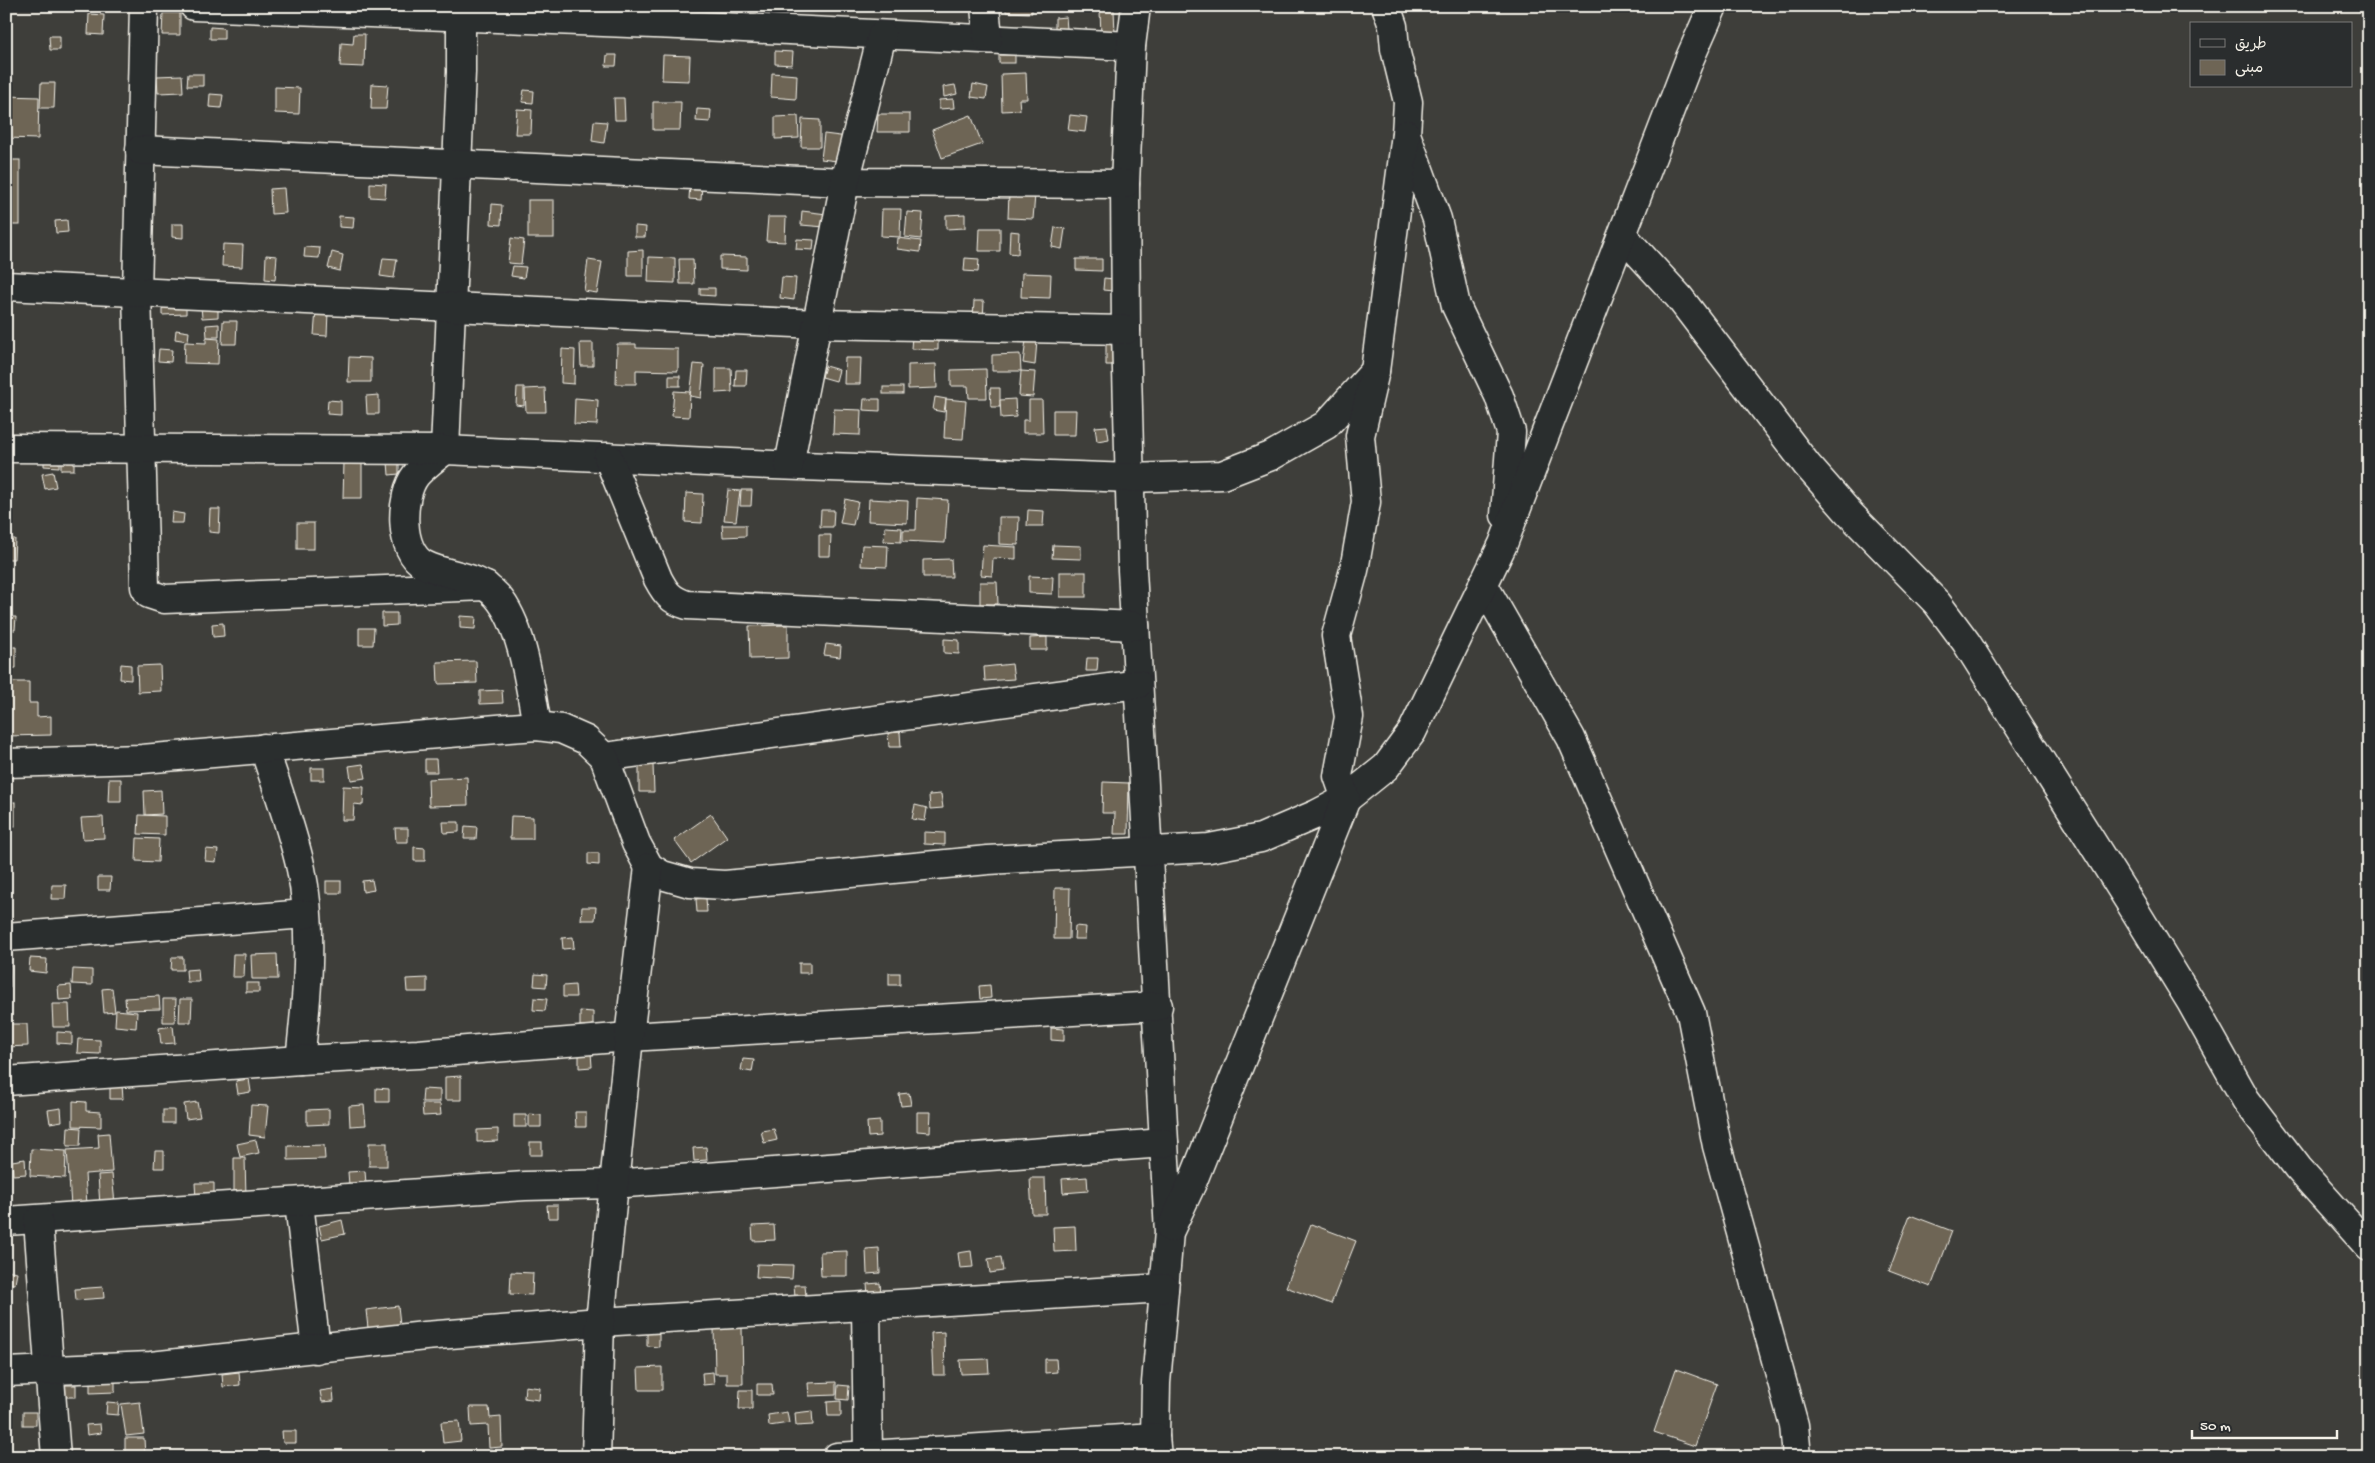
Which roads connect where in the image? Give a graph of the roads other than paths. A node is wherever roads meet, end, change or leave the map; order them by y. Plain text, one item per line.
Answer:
1 (144, 6) edge
2 (194, 6) edge
3 (986, 6) edge
4 (1136, 6) edge
5 (1386, 6) edge
6 (1713, 6) edge
7 (461, 12) edge
8 (882, 35) junction
9 (988, 39) junction
10 (1131, 46) junction
11 (1406, 134) junction
12 (140, 150) junction
13 (457, 163) junction
14 (845, 182) junction
15 (1126, 184) junction
16 (1623, 236) junction
17 (6, 286) edge
18 (137, 292) junction
19 (451, 306) junction
20 (817, 324) junction
21 (1126, 330) junction
22 (1375, 371) junction
23 (6, 448) edge
24 (140, 449) junction
25 (444, 450) junction
26 (608, 457) junction
27 (789, 465) junction
28 (1131, 478) junction
29 (1503, 544) junction
30 (1483, 584) junction
31 (486, 586) junction
32 (1135, 626) junction
33 (1138, 684) junction
34 (538, 726) junction
35 (264, 748) junction
36 (604, 757) junction
37 (6, 763) edge
38 (1346, 799) junction
39 (1146, 852) junction
40 (649, 867) junction
41 (306, 914) junction
42 (6, 937) edge
43 (1158, 1006) junction
44 (629, 1037) junction
45 (300, 1060) junction
46 (6, 1081) edge
47 (1164, 1143) junction
48 (613, 1184) junction
49 (299, 1203) junction
50 (6, 1221) edge
51 (38, 1221) junction
52 (1169, 1232) junction
53 (2369, 1248) edge
54 (1164, 1288) junction
55 (866, 1306) junction
56 (600, 1322) junction
57 (316, 1349) junction
58 (50, 1369) junction
59 (6, 1372) edge
60 (1156, 1447) edge
61 (868, 1456) edge
62 (56, 1457) edge
63 (596, 1457) edge
64 (837, 1457) edge
65 (1797, 1457) edge

1 - 12 street
2 - 7 street
3 - 9 street
4 - 10 street
5 - 11 street
6 - 16 street
7 - 8 street
7 - 13 street
8 - 9 street
8 - 14 street
9 - 10 street
10 - 15 street
11 - 22 street
11 - 29 street
12 - 13 street
12 - 18 street
13 - 14 street
13 - 19 street
14 - 15 street
14 - 20 street
15 - 21 street
16 - 29 street
16 - 53 street
17 - 18 street
18 - 19 street
18 - 24 street
19 - 20 street
19 - 25 street
20 - 21 street
20 - 27 street
21 - 28 street
22 - 28 street
22 - 38 street
23 - 24 street
24 - 25 street
24 - 31 street
25 - 26 street
25 - 31 street
26 - 27 street
26 - 32 street
27 - 28 street
28 - 32 street
29 - 30 street
30 - 38 street
30 - 65 street
31 - 34 street
32 - 33 street
33 - 36 street
33 - 39 street
34 - 35 street
34 - 36 street
35 - 37 street
35 - 41 street
36 - 40 street
38 - 39 street
38 - 52 street
39 - 40 street
39 - 43 street
40 - 44 street
41 - 42 street
41 - 45 street
43 - 44 street
43 - 47 street
44 - 45 street
44 - 48 street
45 - 46 street
47 - 48 street
47 - 52 street
48 - 49 street
48 - 56 street
49 - 51 street
49 - 57 street
50 - 51 street
51 - 58 street
52 - 54 street
54 - 55 street
54 - 60 street
55 - 56 street
55 - 61 street
56 - 57 street
56 - 63 street
57 - 58 street
58 - 59 street
58 - 62 street
60 - 61 street
61 - 64 street

